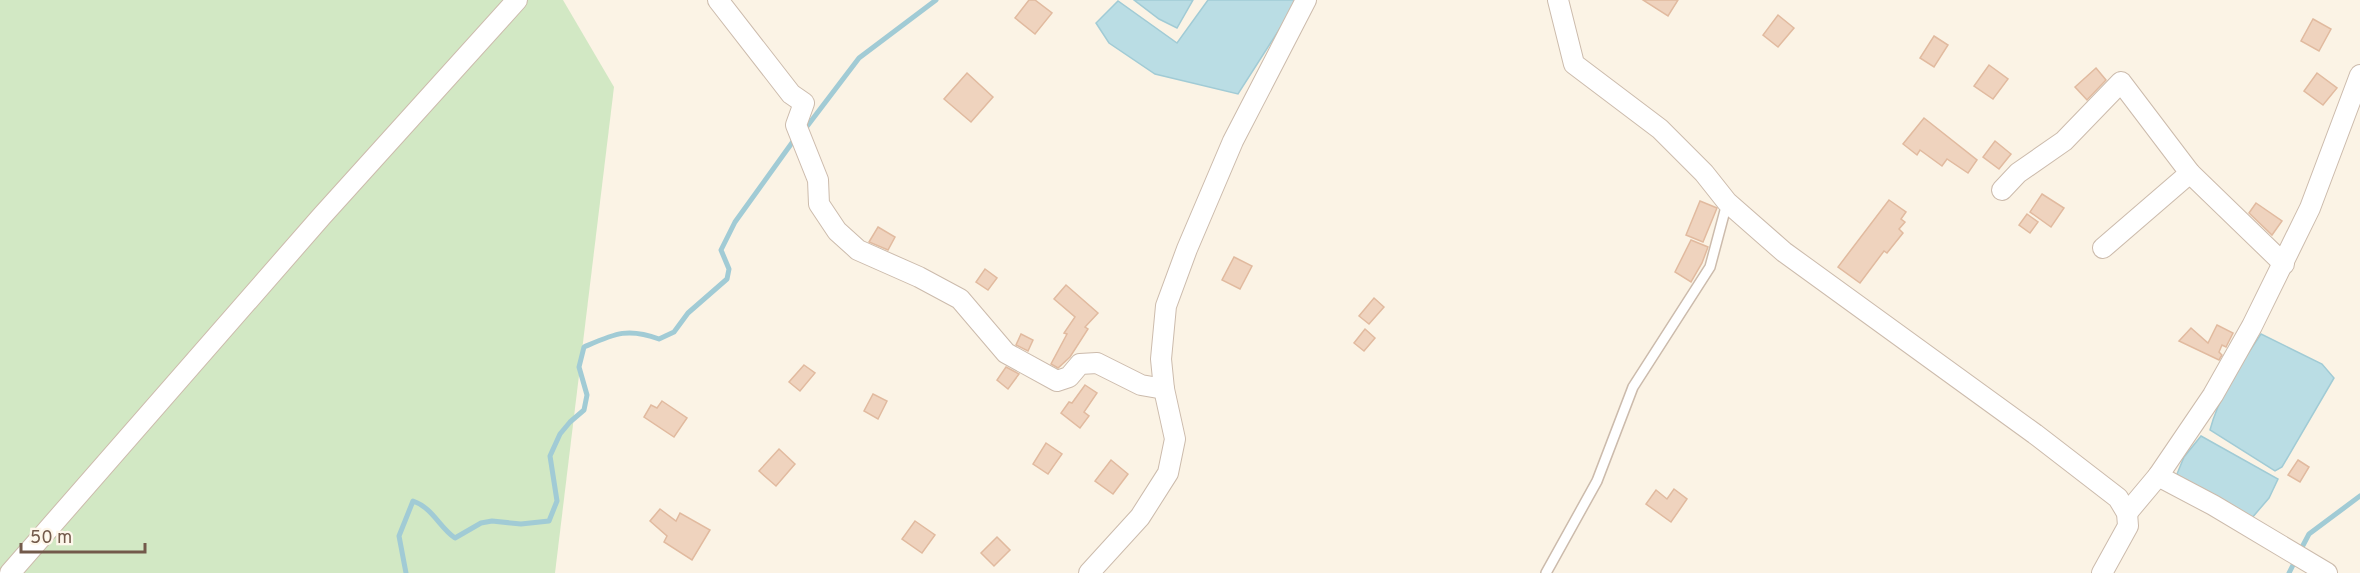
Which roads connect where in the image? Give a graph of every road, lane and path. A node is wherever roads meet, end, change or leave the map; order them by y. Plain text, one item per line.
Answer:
1 (517, 0) edge
2 (718, 0) edge
3 (1306, 0) edge
4 (1558, 0) edge
5 (2360, 75) edge
6 (2190, 173) junction
7 (2002, 190) dead end
8 (1727, 202) junction
9 (2103, 248) dead end
10 (2284, 264) junction
11 (1164, 389) junction
12 (2158, 476) junction
13 (2127, 513) junction
14 (2320, 569) edge
15 (10, 573) edge
16 (1089, 573) edge
17 (1546, 573) edge
18 (2102, 573) edge

1 - 15 street
2 - 11 street
3 - 11 street
4 - 8 street
5 - 10 street
6 - 7 street
6 - 9 street
6 - 10 street
8 - 13 street
8 - 17 lane
10 - 12 street
11 - 16 street
12 - 13 street
12 - 14 street
13 - 18 street

